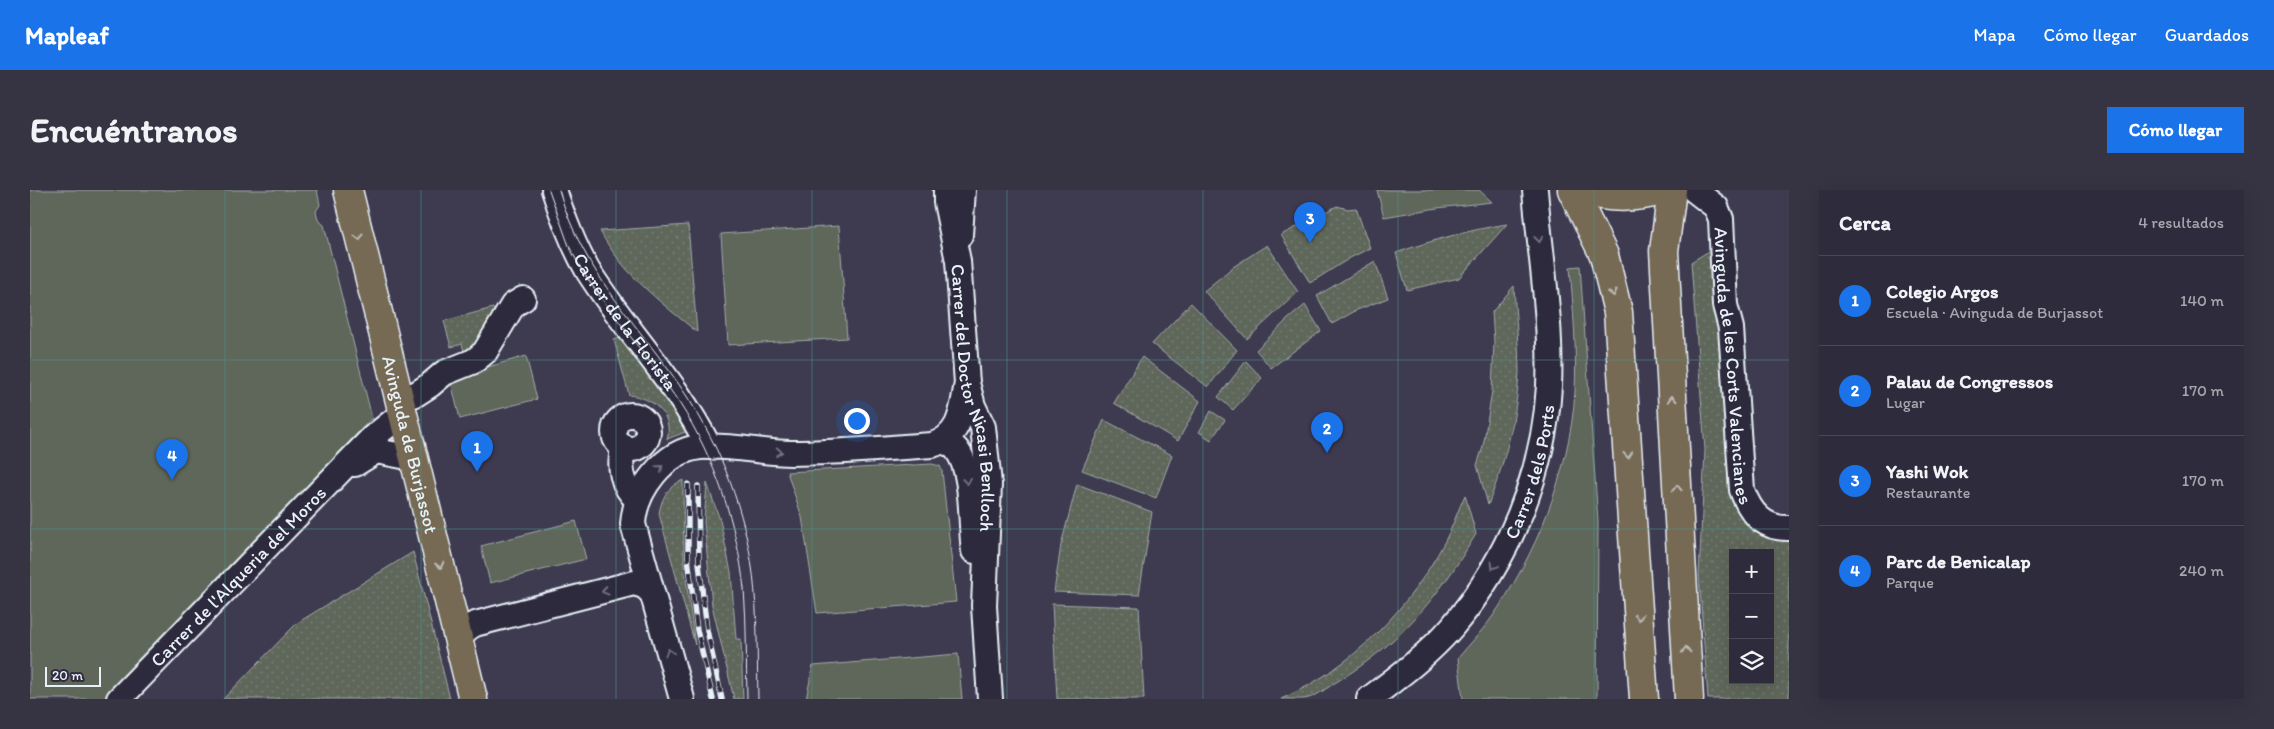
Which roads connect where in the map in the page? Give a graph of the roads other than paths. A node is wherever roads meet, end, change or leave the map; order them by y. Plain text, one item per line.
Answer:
1 (348, 190) edge
2 (554, 190) edge
3 (946, 190) edge
4 (962, 190) edge
5 (1535, 190) edge
6 (1572, 190) edge
7 (1580, 190) edge
8 (1664, 190) edge
9 (1672, 190) edge
10 (1694, 190) edge
11 (958, 261) junction
12 (523, 299) dead end
13 (967, 383) junction
14 (400, 406) junction
15 (944, 441) junction
16 (624, 447) dead end
17 (720, 447) junction
18 (413, 458) junction
19 (337, 476) junction
20 (638, 499) junction
21 (1789, 528) edge
22 (650, 591) junction
23 (984, 606) junction
24 (460, 648) junction
25 (120, 699) edge
26 (473, 699) edge
27 (682, 699) edge
28 (990, 699) edge
29 (1369, 699) edge
30 (1644, 699) edge
31 (1689, 699) edge

1 -> 14 main road, Avinguda de Burjassot
2 - 17 street, Carrer de la Florista
3 - 11 street, Carrer del Doctor Nicasi Benlloch
4 - 11 street
5 -> 29 street, Carrer dels Ports
6 -> 30 main road
7 - 8 main road
31 -> 9 main road
10 - 21 street, Avinguda de les Corts Valencianes
11 - 13 street, Carrer del Doctor Nicasi Benlloch
12 - 14 street, Carrer de l'Alqueria del Moros
13 - 15 street
13 - 23 street, Carrer del Doctor Nicasi Benlloch
14 - 18 main road, Avinguda de Burjassot
14 - 19 street, Carrer de l'Alqueria del Moros
17 -> 15 street
15 -> 23 street, Carrer del Doctor Nicasi Benlloch
16 - 20 street
20 -> 17 street
18 - 19 street, Carrer de l'Alqueria del Moros
18 -> 24 main road, Avinguda de Burjassot
19 - 25 street, Carrer de l'Alqueria del Moros
20 - 22 street
22 -> 24 street
27 -> 22 street
23 - 28 street, Carrer del Doctor Nicasi Benlloch
24 - 26 main road, Avinguda de Burjassot

